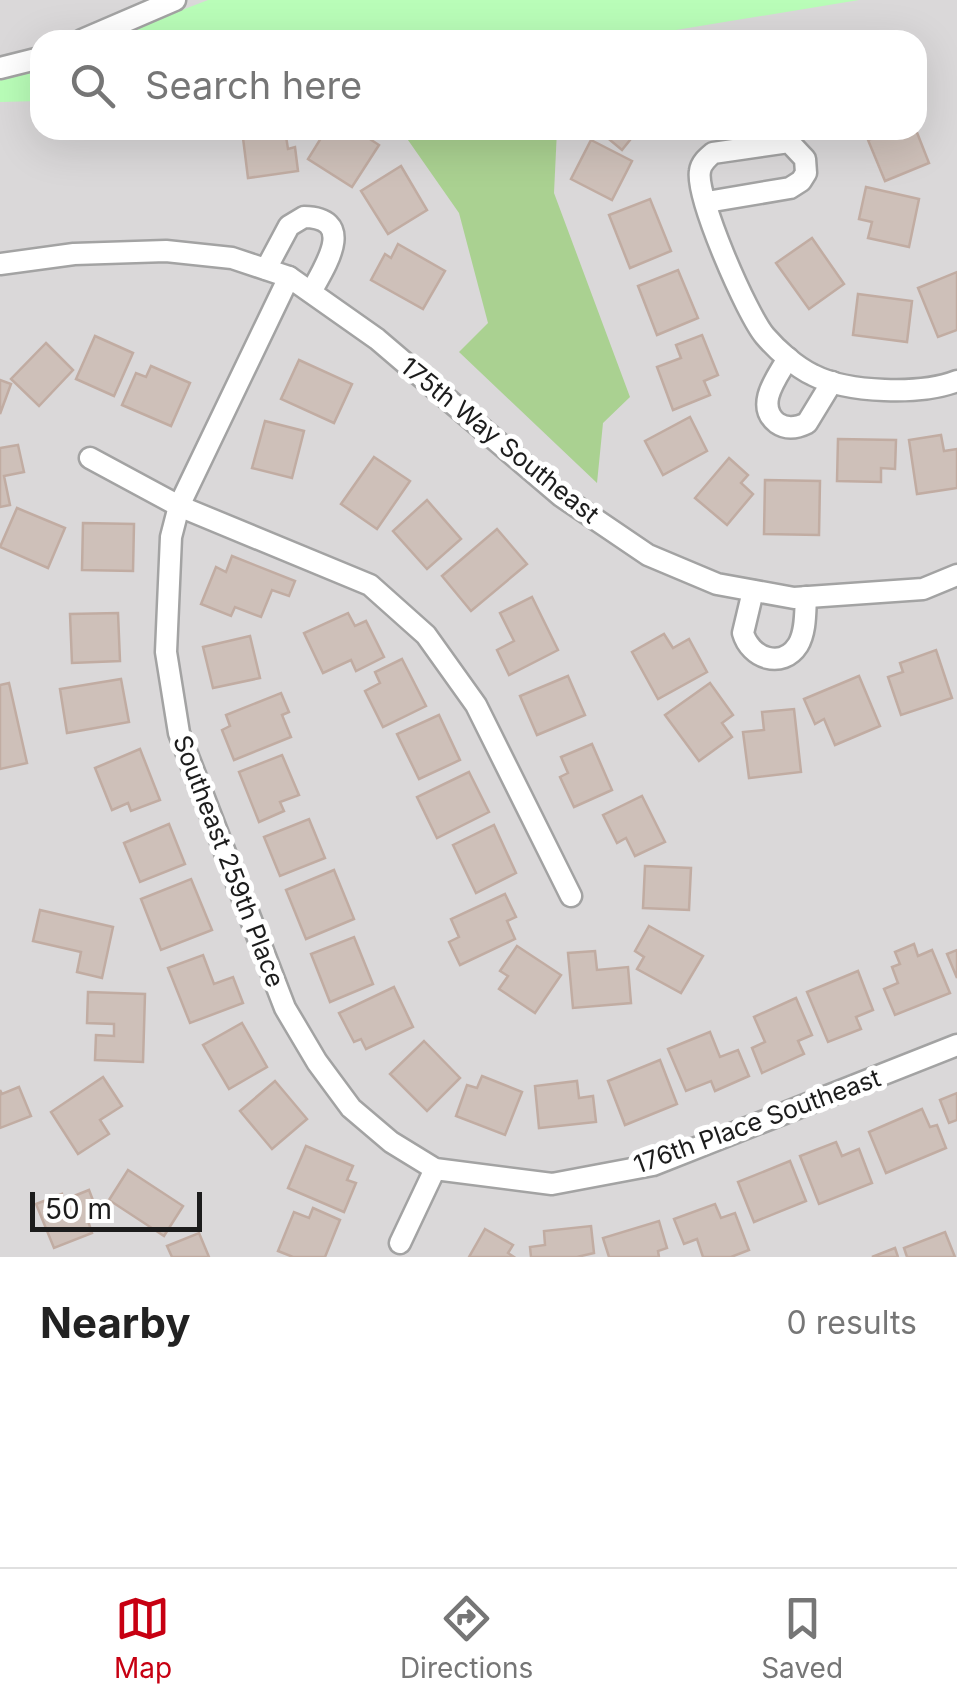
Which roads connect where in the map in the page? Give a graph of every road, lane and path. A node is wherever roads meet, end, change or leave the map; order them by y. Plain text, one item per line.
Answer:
1 (175, 0) edge
2 (105, 30) edge
3 (30, 60) edge
4 (0, 68) edge
5 (707, 202) junction
6 (0, 264) edge
7 (266, 269) junction
8 (289, 277) junction
9 (311, 292) junction
10 (788, 358) junction
11 (957, 381) edge
12 (832, 382) junction
13 (90, 458) dead end
14 (179, 506) junction
15 (957, 575) edge
16 (753, 591) junction
17 (806, 597) junction
18 (571, 896) dead end
19 (957, 1045) edge
20 (435, 1168) junction
21 (400, 1244) dead end

1 - 2 street
3 - 4 street
5 - 5 street
5 - 10 street
6 - 7 street, 175th Way Southeast
7 - 8 street, 175th Way Southeast
7 - 9 street
8 - 9 street, 175th Way Southeast
8 - 14 street, Southeast 259th Place
9 - 16 street, 175th Way Southeast
10 - 12 street
10 - 12 street
11 - 12 street
13 - 14 street
14 - 18 street
14 - 20 street, Southeast 259th Place
15 - 17 street, 175th Way Southeast
16 - 17 street, 175th Way Southeast
16 - 17 street
19 - 20 street, 176th Place Southeast
20 - 21 street

